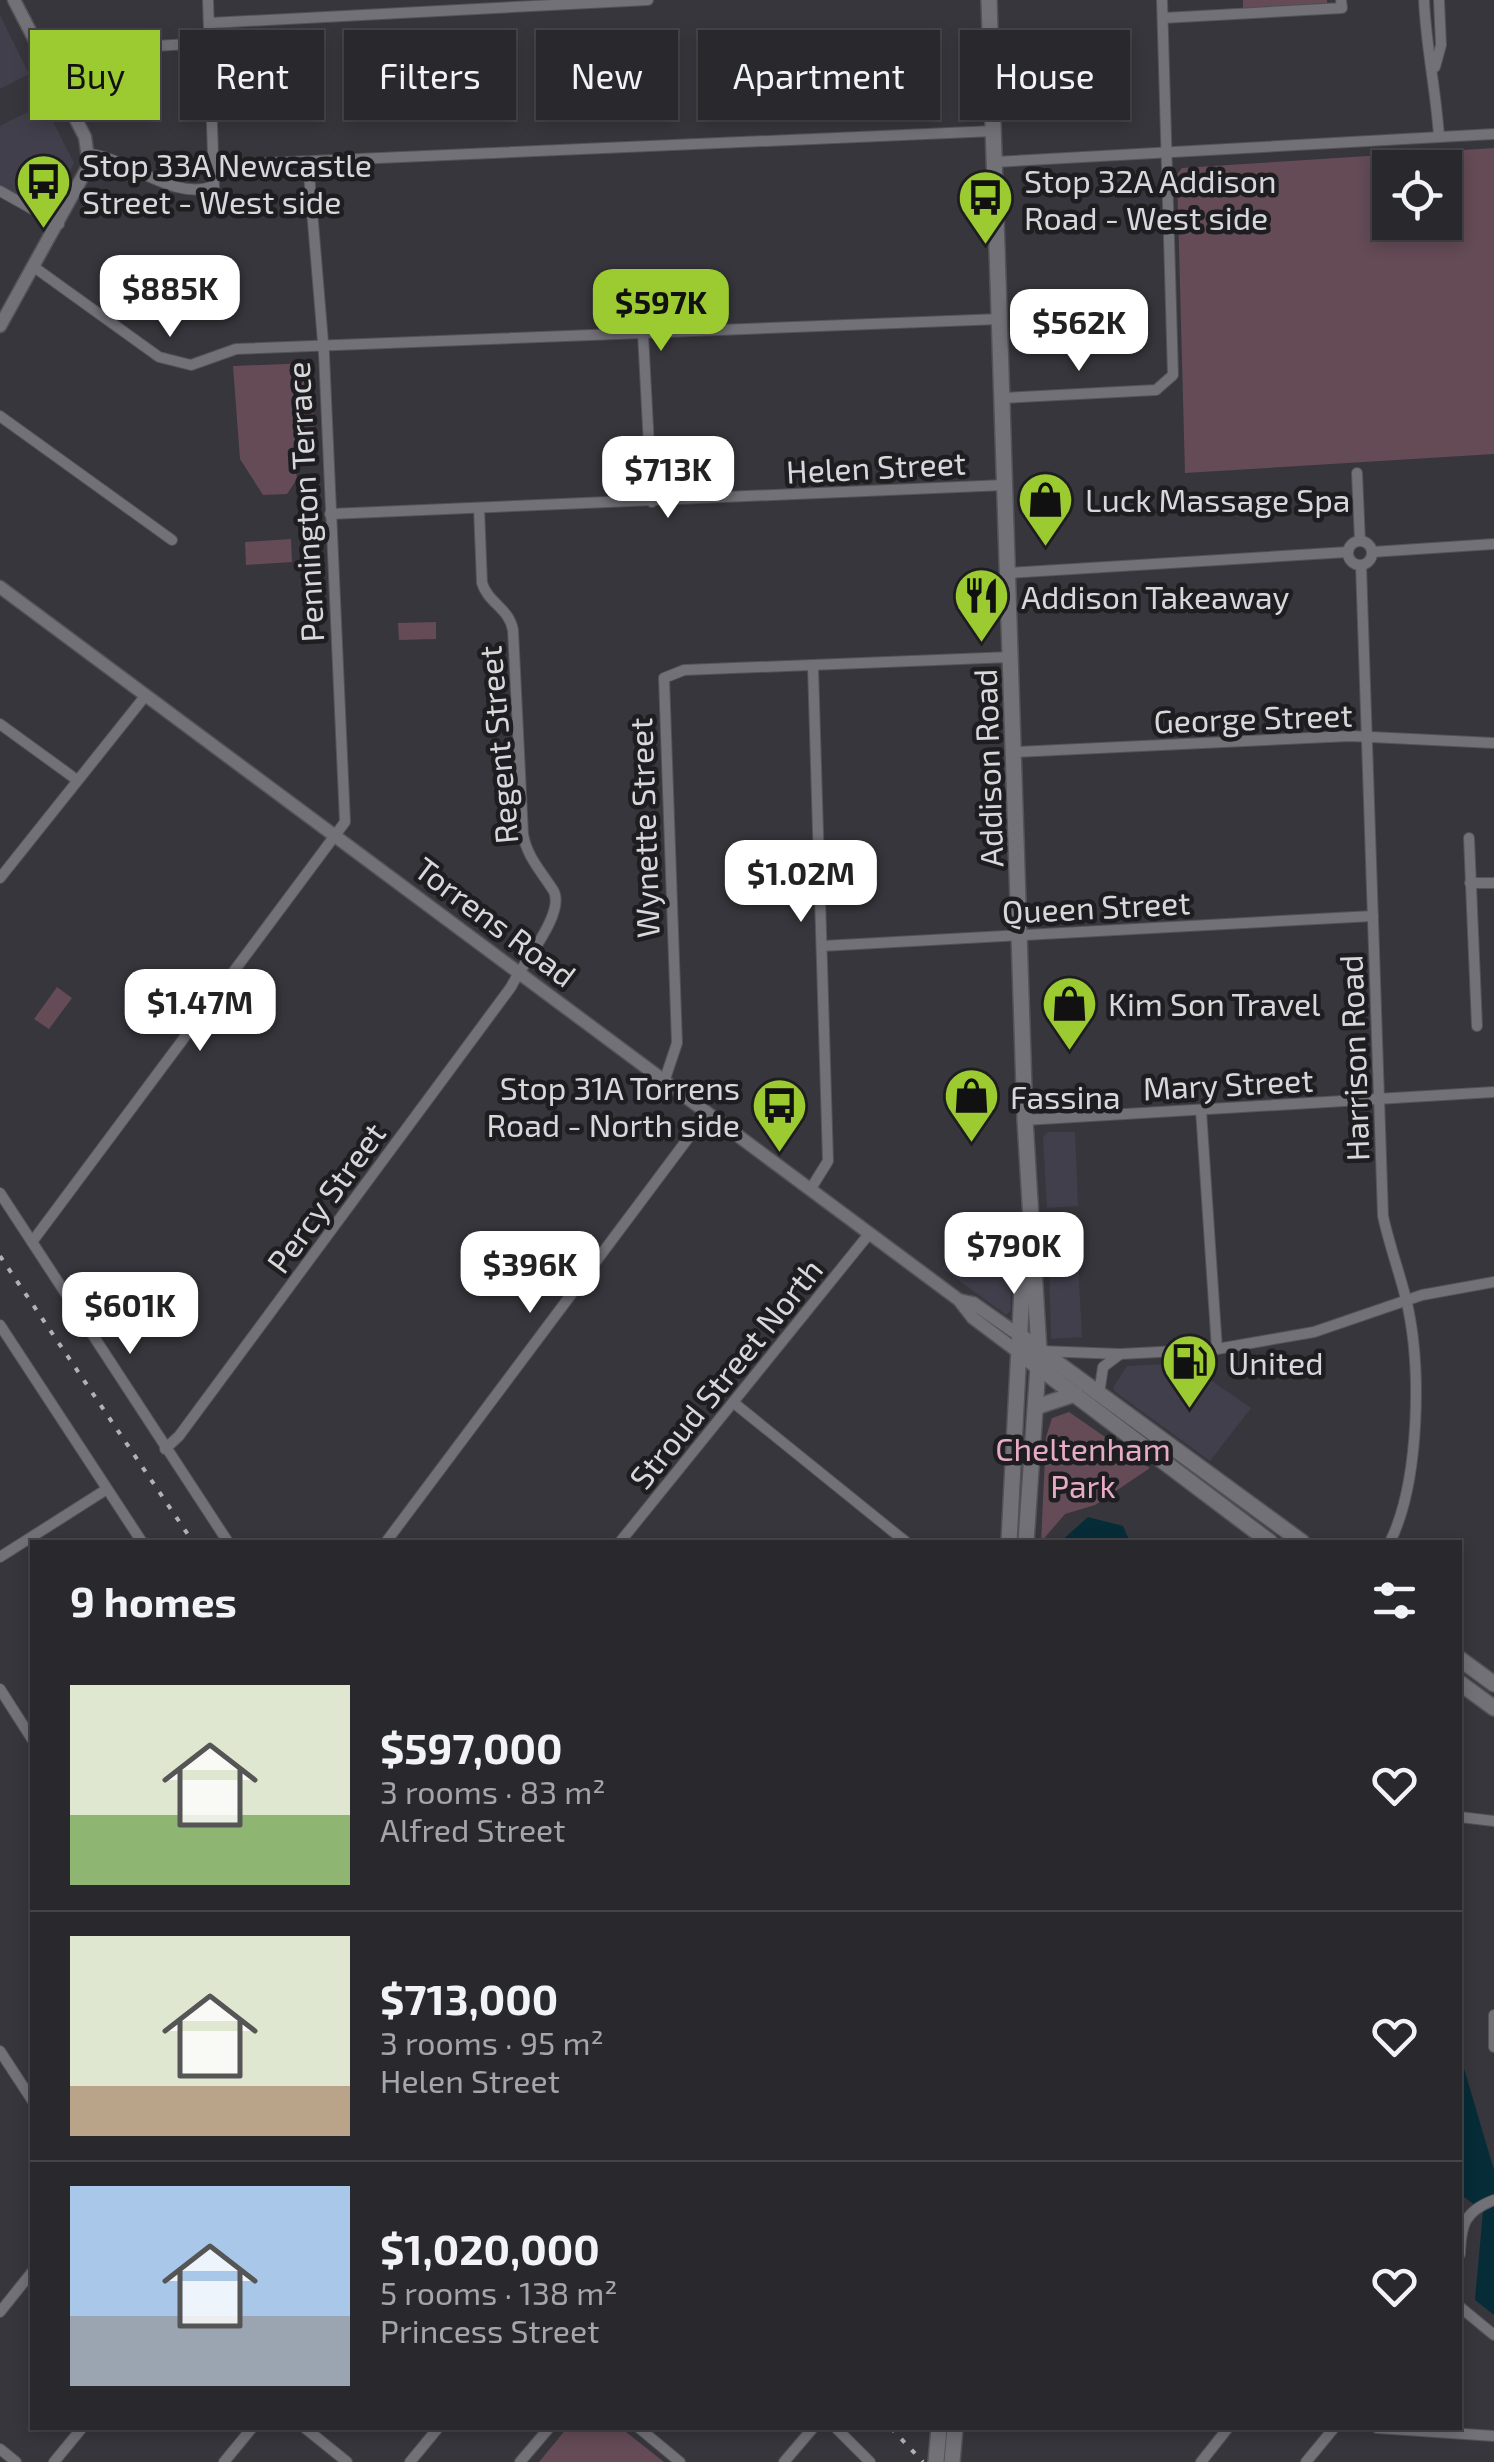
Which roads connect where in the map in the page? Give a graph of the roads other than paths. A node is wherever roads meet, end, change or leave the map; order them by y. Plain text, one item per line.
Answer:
1 (14, 0) edge
2 (208, 0) edge
3 (648, 0) edge
4 (989, 0) edge
5 (1162, 0) edge
6 (1342, 0) edge
7 (1424, 0) edge
8 (1439, 0) edge
9 (1162, 18) junction
10 (210, 23) junction
11 (209, 30) edge
12 (30, 31) edge
13 (1435, 68) junction
14 (73, 120) edge
15 (214, 120) edge
16 (994, 130) junction
17 (1494, 134) edge
18 (1439, 137) junction
19 (1168, 152) junction
20 (89, 154) junction
21 (308, 162) junction
22 (995, 162) junction
23 (217, 165) junction
24 (0, 191) edge
25 (59, 224) junction
26 (34, 268) junction
27 (1000, 319) junction
28 (0, 326) edge
29 (643, 334) junction
30 (320, 345) junction
31 (1002, 398) junction
32 (0, 416) edge
33 (1357, 473) dead end
34 (1005, 485) junction
35 (652, 502) junction
36 (479, 508) junction
37 (330, 514) junction
38 (172, 540) dead end
39 (1360, 541) junction
40 (1494, 544) edge
41 (1348, 552) junction
42 (1372, 552) junction
43 (1362, 565) junction
44 (1008, 573) junction
45 (0, 587) edge
46 (1010, 657) junction
47 (814, 667) junction
48 (146, 695) junction
49 (0, 724) edge
50 (1367, 737) junction
51 (1494, 743) edge
52 (1014, 752) junction
53 (77, 780) junction
54 (337, 837) junction
55 (1469, 838) dead end
56 (0, 878) edge
57 (1494, 882) edge
58 (1470, 883) junction
59 (1372, 916) junction
60 (1020, 936) junction
61 (822, 946) junction
62 (518, 970) junction
63 (1477, 1026) dead end
64 (664, 1082) junction
65 (1494, 1092) edge
66 (1378, 1099) junction
67 (1201, 1110) junction
68 (707, 1114) junction
69 (1025, 1120) junction
70 (810, 1190) junction
71 (0, 1193) edge
72 (869, 1234) junction
73 (1030, 1234) junction
74 (32, 1242) junction
75 (1494, 1282) edge
76 (1406, 1301) junction
77 (0, 1324) edge
78 (1022, 1346) junction
79 (1217, 1350) junction
80 (1120, 1354) junction
81 (1039, 1359) junction
82 (1075, 1394) junction
83 (1100, 1397) junction
84 (734, 1403) junction
85 (1036, 1408) junction
86 (165, 1448) junction
87 (107, 1489) junction
88 (1278, 1524) junction
89 (141, 1540) edge
90 (227, 1540) edge
91 (388, 1540) edge
92 (622, 1540) edge
93 (904, 1540) edge
94 (1009, 1540) edge
95 (1026, 1540) edge
96 (1268, 1540) edge
97 (1273, 1540) edge
98 (1299, 1540) edge
99 (1391, 1540) edge
100 (0, 1556) edge
101 (1462, 1660) edge
102 (1462, 1684) edge
103 (1494, 1684) edge
104 (0, 1689) edge
105 (1492, 1702) edge
106 (30, 1736) edge
107 (1462, 1817) edge
108 (1494, 1821) edge
109 (1494, 2015) edge
110 (1494, 2047) edge
111 (0, 2050) edge
112 (30, 2097) edge
113 (1494, 2200) edge
114 (1462, 2229) edge
115 (30, 2274) edge
116 (1462, 2309) edge
117 (0, 2312) edge
118 (1494, 2335) edge
119 (80, 2430) edge
120 (250, 2430) edge
121 (307, 2430) edge
122 (436, 2430) edge
123 (546, 2430) edge
124 (640, 2430) edge
125 (811, 2430) edge
126 (838, 2430) edge
127 (940, 2430) edge
128 (955, 2430) edge
129 (1226, 2430) edge
130 (1332, 2430) edge
131 (1406, 2430) edge
132 (1494, 2436) edge
133 (0, 2450) edge
134 (16, 2462) edge
135 (54, 2462) edge
136 (224, 2462) edge
137 (346, 2462) edge
138 (410, 2462) edge
139 (520, 2462) edge
140 (680, 2462) edge
141 (784, 2462) edge
142 (870, 2462) edge
143 (936, 2462) edge
144 (952, 2462) edge
145 (1201, 2462) edge
146 (1306, 2462) edge

1 - 12 street
2 - 10 street
3 - 10 street
4 - 16 main road, Addison Road
5 - 9 street
6 - 9 street
7 - 13 street
8 - 13 street
9 - 19 street
10 - 11 street
13 - 18 street
14 - 20 street
15 - 23 street
16 - 21 street
16 - 22 main road, Addison Road
17 - 18 street
18 - 19 street
19 - 22 street
19 - 31 street
20 - 23 street
20 - 25 street
21 - 23 street
21 - 30 street, Pennington Terrace
22 - 27 main road, Addison Road
24 - 25 street
25 - 26 street
26 - 28 street
26 - 30 street
27 - 29 street
27 - 31 main road, Addison Road
29 - 30 street
29 - 35 street
30 - 37 street, Pennington Terrace
31 - 34 main road, Addison Road
32 - 38 street
33 - 39 street
34 - 35 street, Helen Street
34 - 44 main road, Addison Road
35 - 36 street, Helen Street
36 - 37 street, Helen Street
36 - 62 street, Regent Street
37 - 54 street, Pennington Terrace
39 - 41 street
39 - 42 street
40 - 42 street
41 - 43 street
41 - 44 street
42 - 43 street
43 - 50 street, Harrison Road
44 - 46 main road, Addison Road
45 - 48 street, Torrens Road
46 - 47 street, Wynette Street
46 - 52 main road, Addison Road
47 - 61 street
47 - 64 street, Wynette Street
48 - 53 street
48 - 54 street, Torrens Road
49 - 53 street
50 - 51 street, George Street
50 - 52 street, George Street
50 - 59 street, Harrison Road
52 - 60 main road, Addison Road
53 - 56 street
54 - 62 street, Torrens Road
54 - 74 street
55 - 58 street
57 - 58 street
58 - 63 street
59 - 60 street, Queen Street
59 - 66 street, Harrison Road
60 - 61 street, Queen Street
60 - 69 main road, Addison Road
61 - 70 street
62 - 64 street, Torrens Road
62 - 86 street, Percy Street
64 - 68 street, Torrens Road
65 - 66 street, Mary Street
66 - 67 street, Mary Street
66 - 76 street, Harrison Road
67 - 69 street, Mary Street
67 - 79 street
68 - 70 street, Torrens Road
68 - 91 street
69 - 73 main road, Addison Road
70 - 72 street, Torrens Road
71 - 74 street
72 - 78 street, Torrens Road
72 - 84 street, Stroud Street North
73 - 78 main road, Addison Road
73 - 81 main road, Addison Road
74 - 86 street
75 - 76 street
76 - 79 street
76 - 99 street, Harrison Road
77 - 87 street
78 - 81 main road, Torrens Road
78 - 94 main road, Addison Road
79 - 80 street
80 - 81 street
80 - 83 street
81 - 82 main road, Torrens Road
81 - 83 main road, Torrens Road
81 - 85 main road, Addison Road
82 - 85 main road
82 - 96 main road, Torrens Road
83 - 88 main road, Torrens Road
84 - 92 street, Stroud Street North
84 - 93 street
85 - 95 main road, Addison Road
86 - 90 street
87 - 89 street
87 - 100 street
88 - 97 main road
88 - 98 main road, Torrens Road
101 - 103 main road
102 - 105 main road
104 - 106 street
107 - 108 street
109 - 110 street
111 - 112 street
113 - 114 street
115 - 117 street
116 - 118 street
119 - 135 street
120 - 136 street
121 - 137 street
122 - 138 street
123 - 139 street
124 - 140 street
125 - 141 street
126 - 142 street
127 - 143 main road
128 - 144 main road
129 - 145 street
130 - 146 street
131 - 132 street
133 - 134 street

